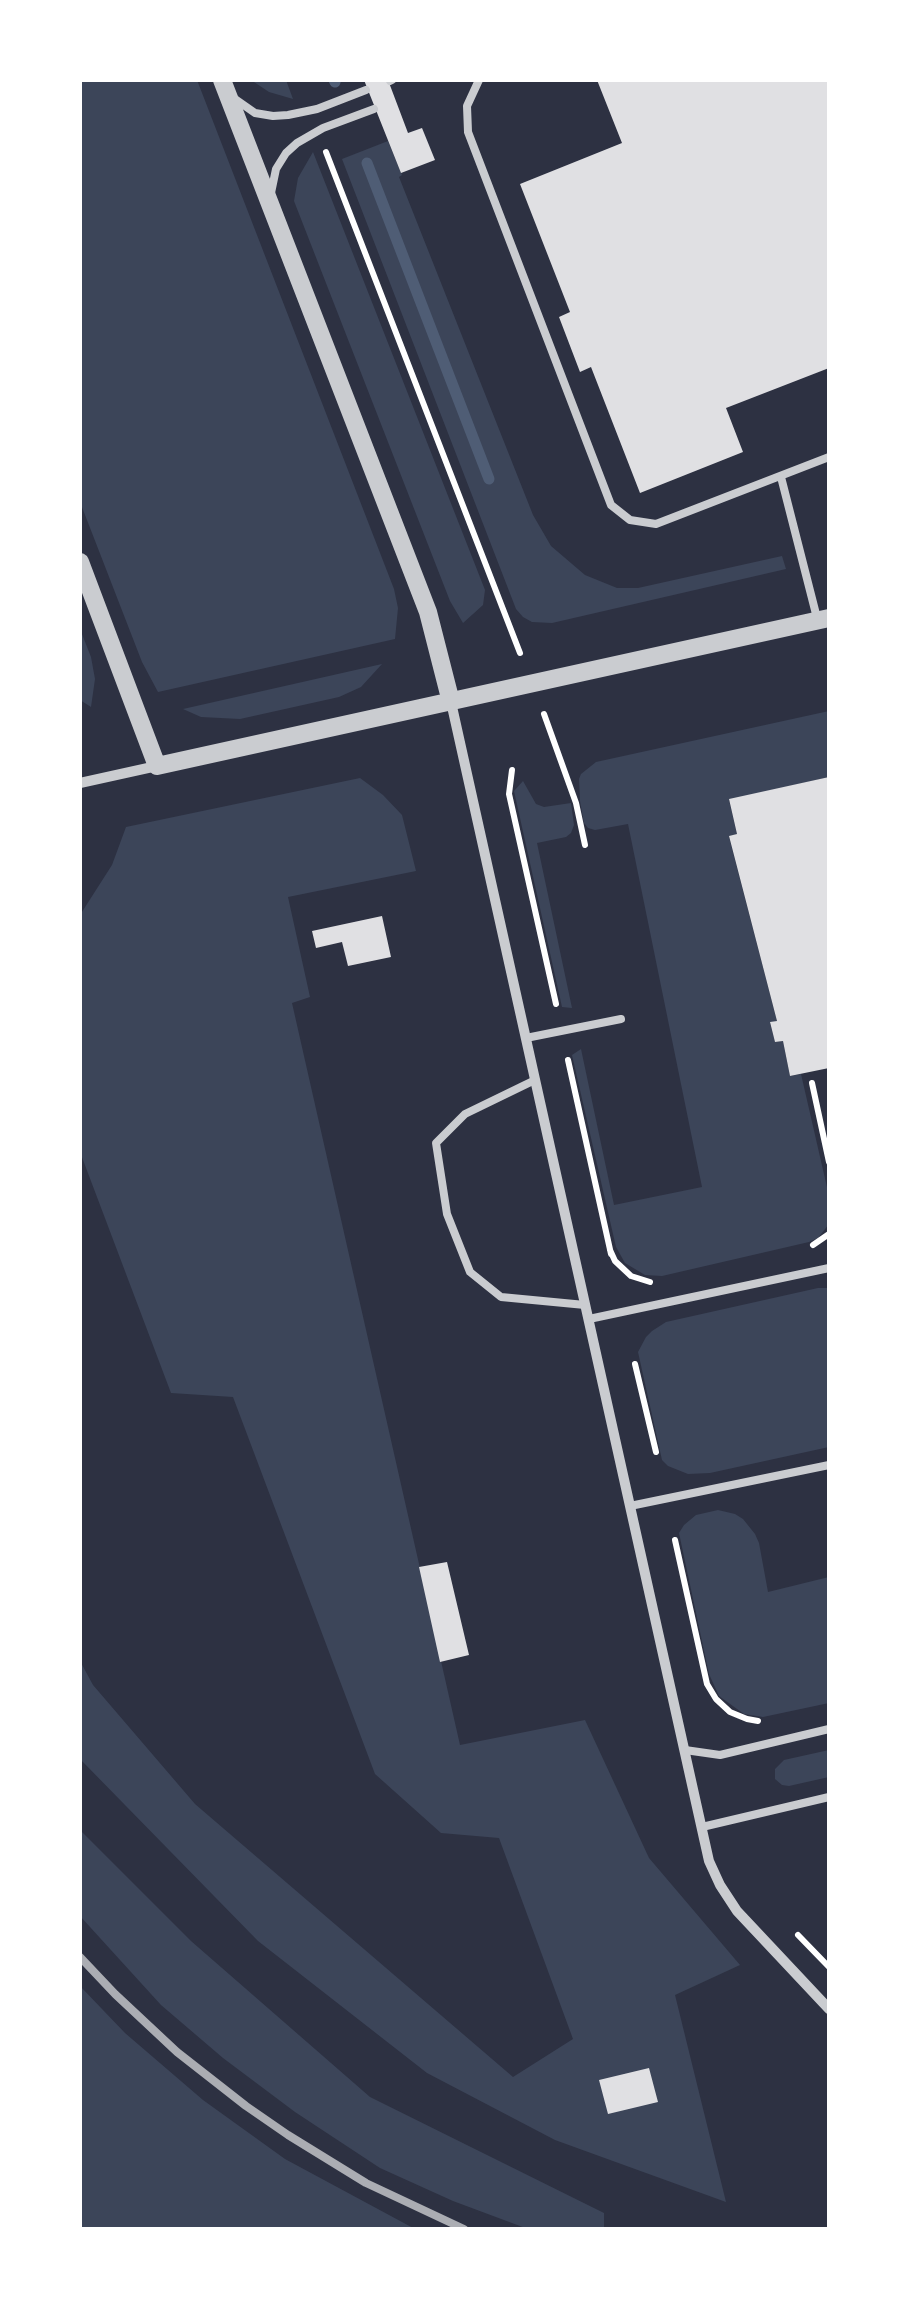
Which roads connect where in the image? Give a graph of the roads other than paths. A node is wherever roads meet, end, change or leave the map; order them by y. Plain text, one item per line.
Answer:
1 (479, 80) edge
2 (223, 82) edge
3 (366, 90) dead end
4 (374, 109) dead end
5 (273, 212) junction
6 (829, 457) edge
7 (781, 477) junction
8 (80, 562) edge
9 (823, 620) edge
10 (451, 702) junction
11 (157, 766) junction
12 (80, 783) edge
13 (622, 1019) dead end
14 (526, 1038) junction
15 (535, 1080) junction
16 (829, 1268) edge
17 (585, 1305) junction
18 (588, 1319) junction
19 (829, 1465) edge
20 (630, 1506) junction
21 (829, 1730) edge
22 (684, 1750) junction
23 (829, 1797) edge
24 (702, 1826) junction
25 (829, 2010) edge

1 - 7 lane
2 - 3 lane
2 - 5 street
4 - 5 lane
5 - 10 street
6 - 7 lane
7 - 9 lane
8 - 11 street
9 - 10 street
10 - 11 street
10 - 14 street
11 - 12 street
13 - 14 lane
14 - 15 street
15 - 17 street
15 - 17 lane
16 - 18 lane
17 - 18 street
18 - 20 street
19 - 20 lane
20 - 22 street
21 - 22 lane
22 - 24 street
23 - 24 lane
24 - 25 street

